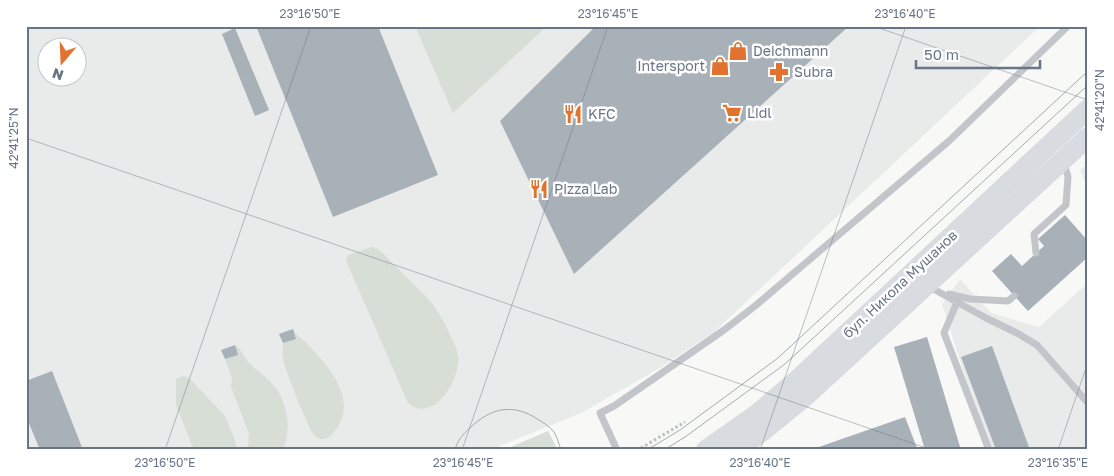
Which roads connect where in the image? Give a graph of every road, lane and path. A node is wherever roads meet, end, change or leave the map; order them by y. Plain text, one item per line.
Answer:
1 (1068, 26) edge
2 (1088, 109) edge
3 (1088, 137) edge
4 (1063, 159) junction
5 (1036, 253) dead end
6 (935, 289) junction
7 (1014, 296) dead end
8 (957, 302) junction
9 (1088, 403) edge
10 (685, 422) dead end
11 (641, 448) dead end
12 (617, 450) edge
13 (706, 450) edge
14 (736, 450) edge
15 (989, 450) edge

1 - 12 lane
2 - 13 main road, бул. Никола Мушанов
3 - 4 main road, бул. Никола Мушанов
4 - 5 lane
4 - 6 main road, бул. Никола Мушанов
6 - 7 lane
6 - 8 lane
6 - 14 main road, бул. Никола Мушанов
8 - 9 lane
8 - 15 lane
10 - 11 path

